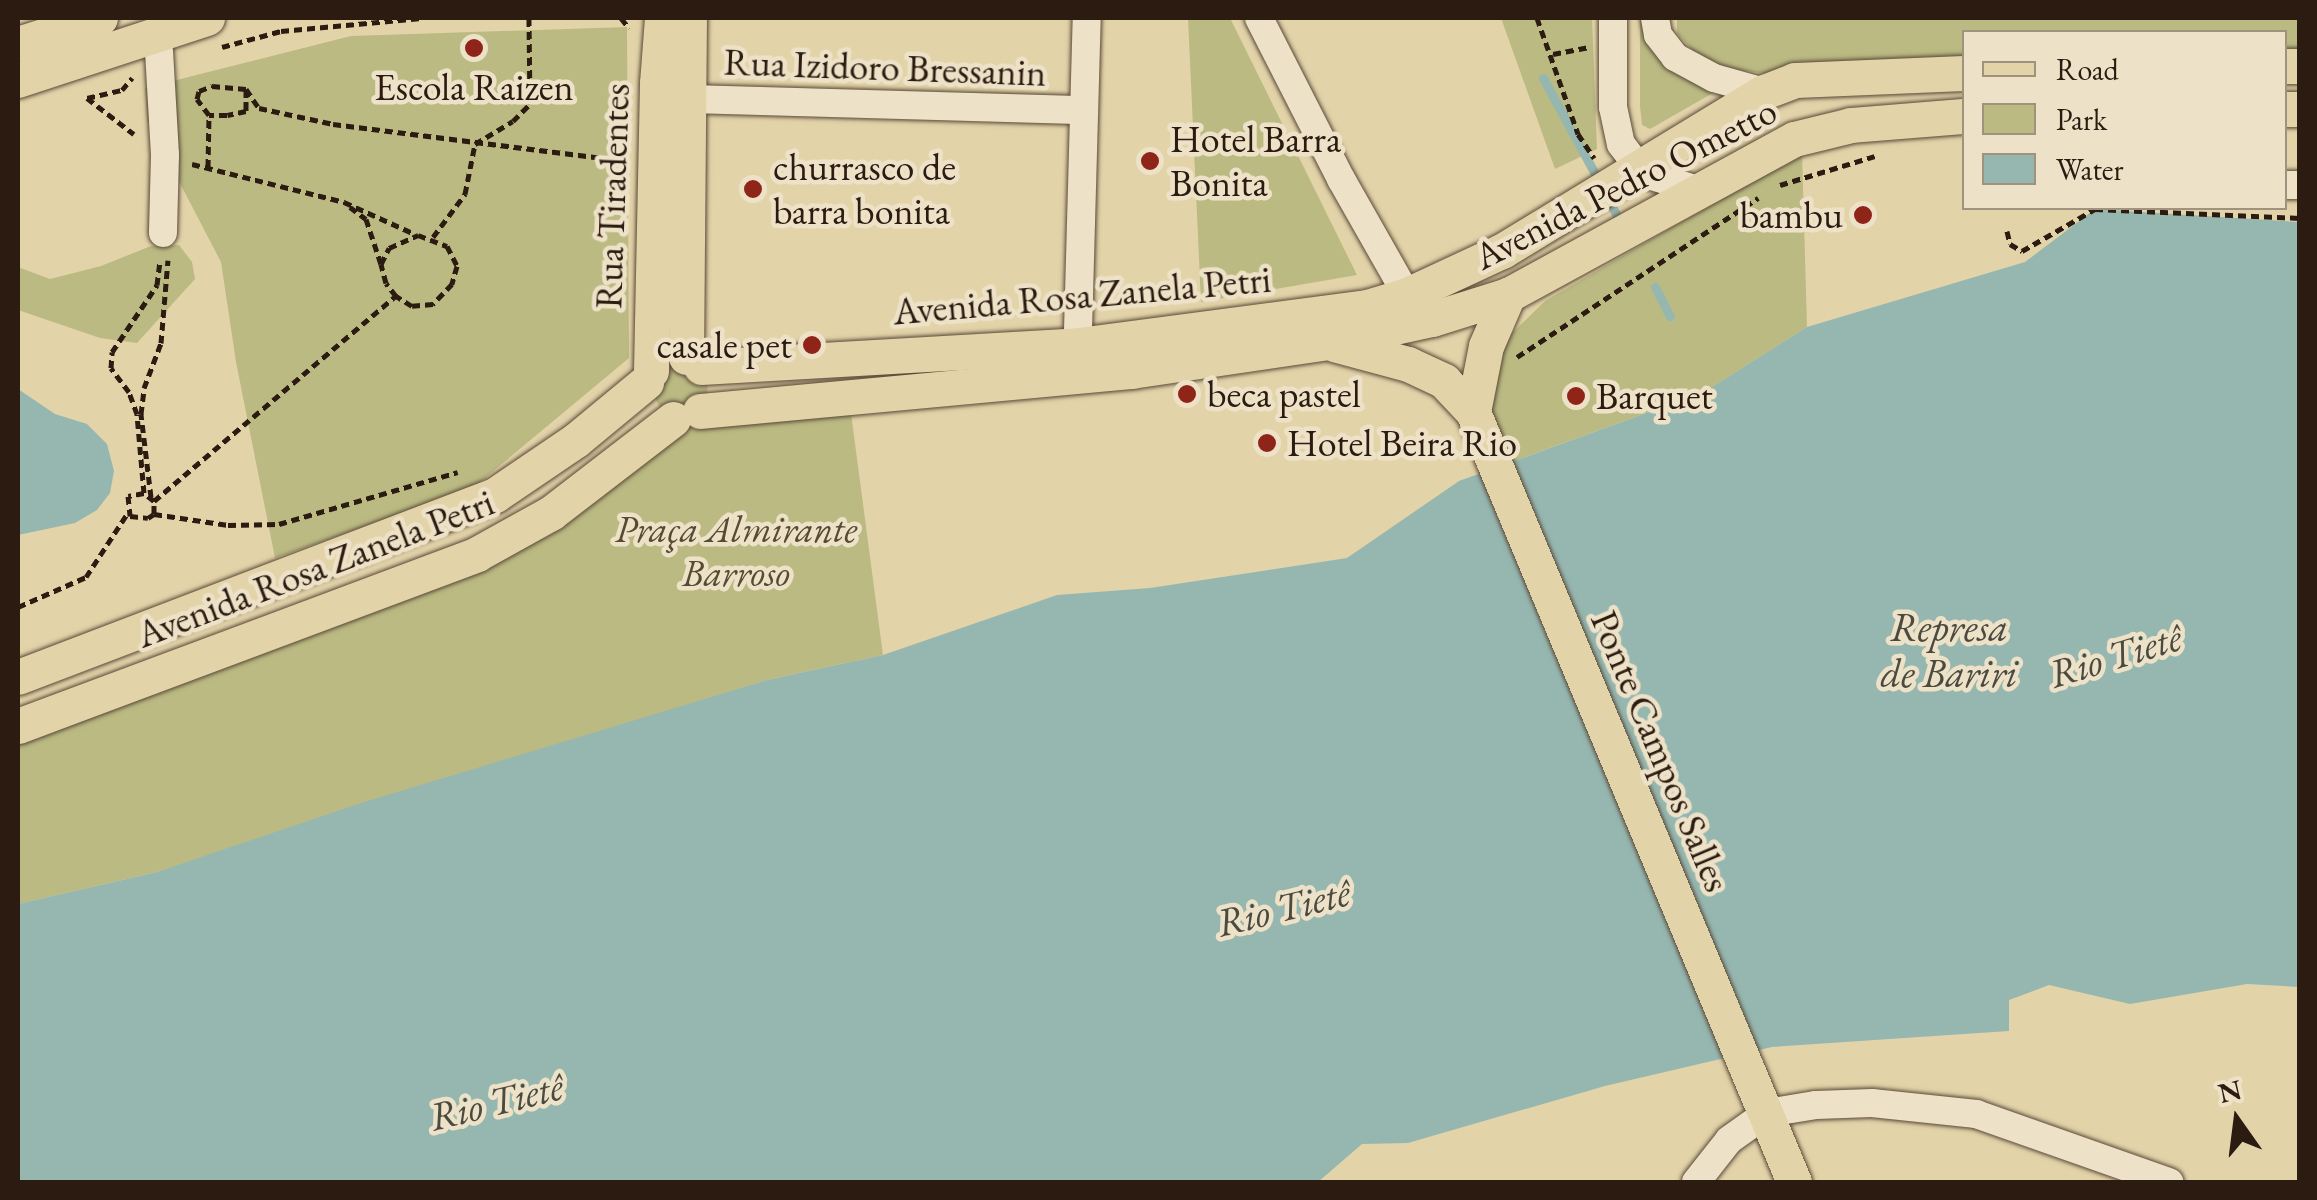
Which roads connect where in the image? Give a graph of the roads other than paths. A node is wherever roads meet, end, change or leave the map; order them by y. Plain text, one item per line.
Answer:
1 (100, 18) edge
2 (1087, 18) edge
3 (1259, 18) edge
4 (1613, 18) edge
5 (1655, 18) edge
6 (668, 19) edge
7 (209, 33) edge
8 (159, 34) edge
9 (18, 44) edge
10 (1962, 72) edge
11 (18, 80) edge
12 (1779, 86) junction
13 (687, 99) junction
14 (1081, 110) junction
15 (1962, 116) edge
16 (1794, 140) junction
17 (1612, 185) junction
18 (1701, 191) junction
19 (166, 240) road end
20 (1508, 294) junction
21 (1407, 295) junction
22 (1326, 342) junction
23 (1077, 361) junction
24 (694, 362) junction
25 (649, 377) junction
26 (1473, 412) junction
27 (686, 415) junction
28 (18, 677) edge
29 (18, 726) edge
30 (1762, 1100) junction
31 (1696, 1182) edge
32 (1794, 1182) edge
33 (2168, 1182) edge

1 - 9 main road
2 - 14 street
3 - 21 street
4 - 17 street
5 - 12 street
6 - 13 main road, Rua Tiradentes
6 - 25 main road, Rua Tiradentes
7 - 8 main road
8 - 11 main road
8 - 19 street
10 - 12 main road, Avenida Pedro Ometto
12 - 16 main road
12 - 17 main road, Avenida Pedro Ometto
13 - 14 street, Rua Izidoro Bressanin
13 - 24 main road, Rua Tiradentes
14 - 23 street
15 - 16 main road, Avenida Pedro Ometto
16 - 18 main road, Avenida Pedro Ometto
17 - 18 street
17 - 21 main road, Avenida Pedro Ometto
18 - 20 main road, Avenida Pedro Ometto
20 - 22 main road, Avenida Pedro Ometto
20 - 26 main road
21 - 23 main road, Avenida Rosa Zanela Petri
22 - 23 main road, Avenida Rosa Zanela Petri
22 - 26 main road
23 - 24 main road, Avenida Rosa Zanela Petri
23 - 27 main road, Avenida Rosa Zanela Petri
24 - 25 main road
24 - 27 main road
25 - 27 main road
25 - 28 main road, Avenida Rosa Zanela Petri
26 - 30 main road, Ponte Campos Salles
27 - 29 main road, Avenida Rosa Zanela Petri
30 - 31 street
30 - 32 main road, Ponte Campos Salles
30 - 33 street

